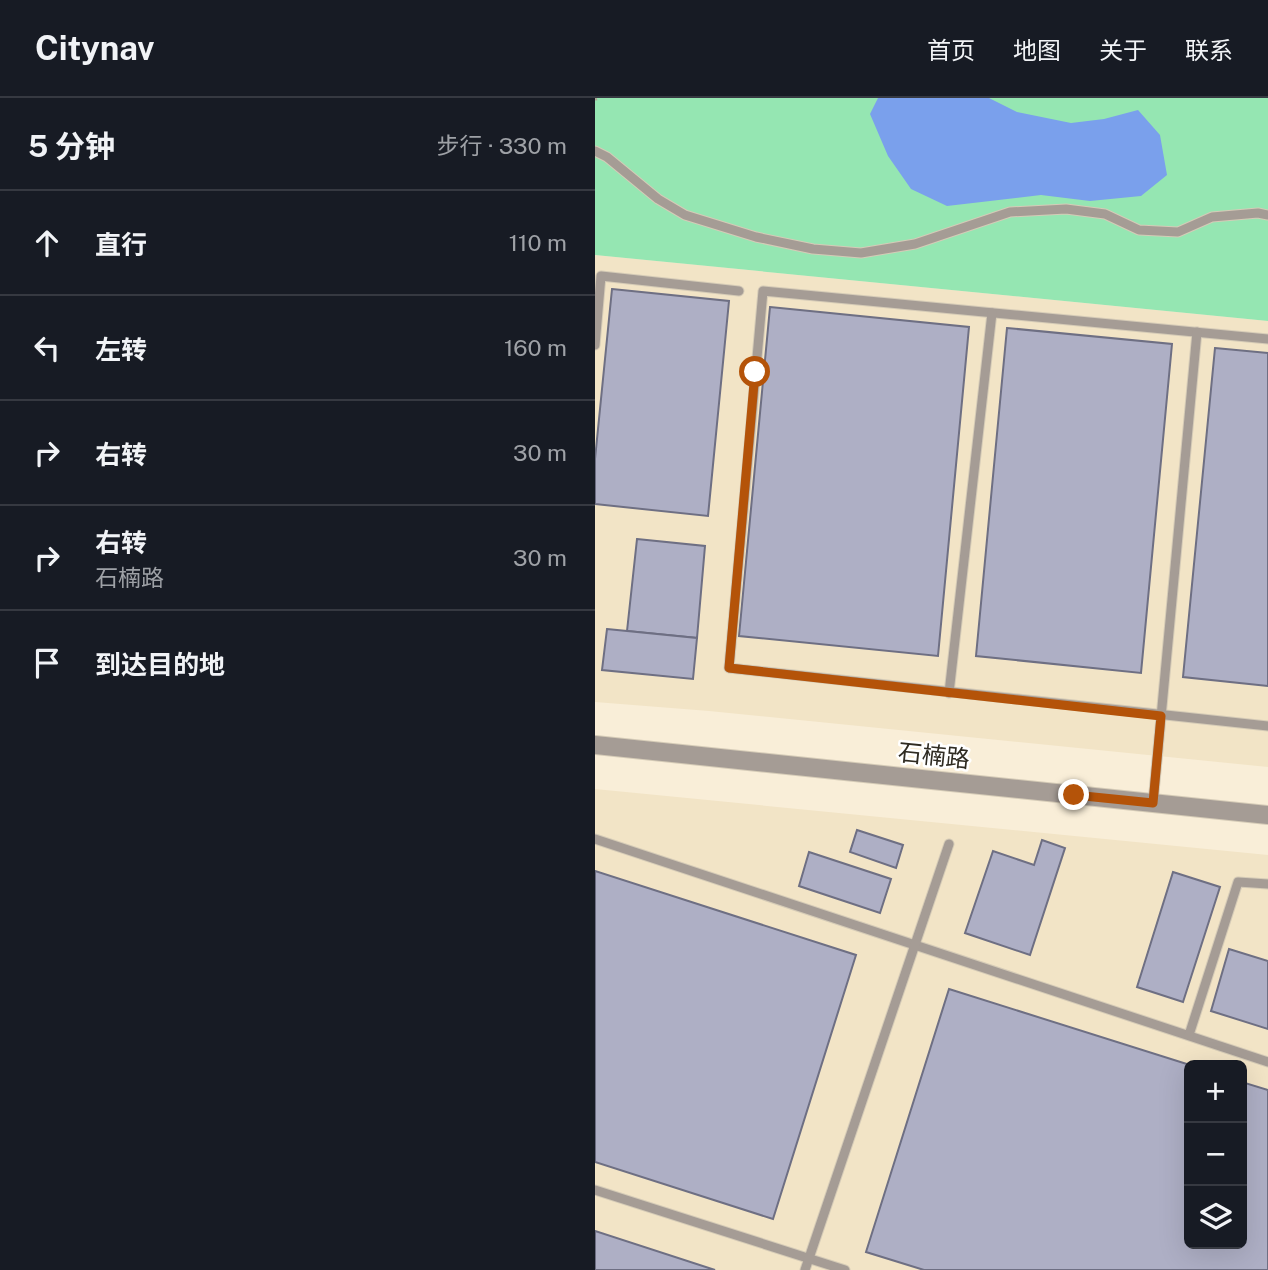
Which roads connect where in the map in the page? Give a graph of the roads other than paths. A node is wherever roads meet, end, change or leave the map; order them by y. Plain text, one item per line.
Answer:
1 (595, 151) edge
2 (1268, 215) edge
3 (739, 291) dead end
4 (992, 313) junction
5 (1197, 332) junction
6 (1268, 339) edge
7 (595, 345) edge
8 (949, 693) junction
9 (1161, 716) junction
10 (1268, 726) edge
11 (595, 745) edge
12 (1153, 803) junction
13 (1268, 815) edge
14 (595, 839) edge
15 (949, 844) dead end
16 (1268, 884) edge
17 (914, 944) junction
18 (1189, 1035) junction
19 (1268, 1062) edge
20 (595, 1190) edge
21 (809, 1258) junction
22 (805, 1270) edge
23 (845, 1270) edge

1 - 2 lane
3 - 7 lane
4 - 5 lane
4 - 8 lane
4 - 8 lane
5 - 6 lane
5 - 9 lane
8 - 9 lane
9 - 10 lane
9 - 12 lane
11 - 12 street, 石楠路
12 - 13 street, 石楠路
14 - 17 lane
15 - 17 lane
16 - 18 lane
17 - 18 lane
17 - 21 lane
18 - 19 lane
20 - 21 lane
21 - 22 lane
21 - 23 lane

